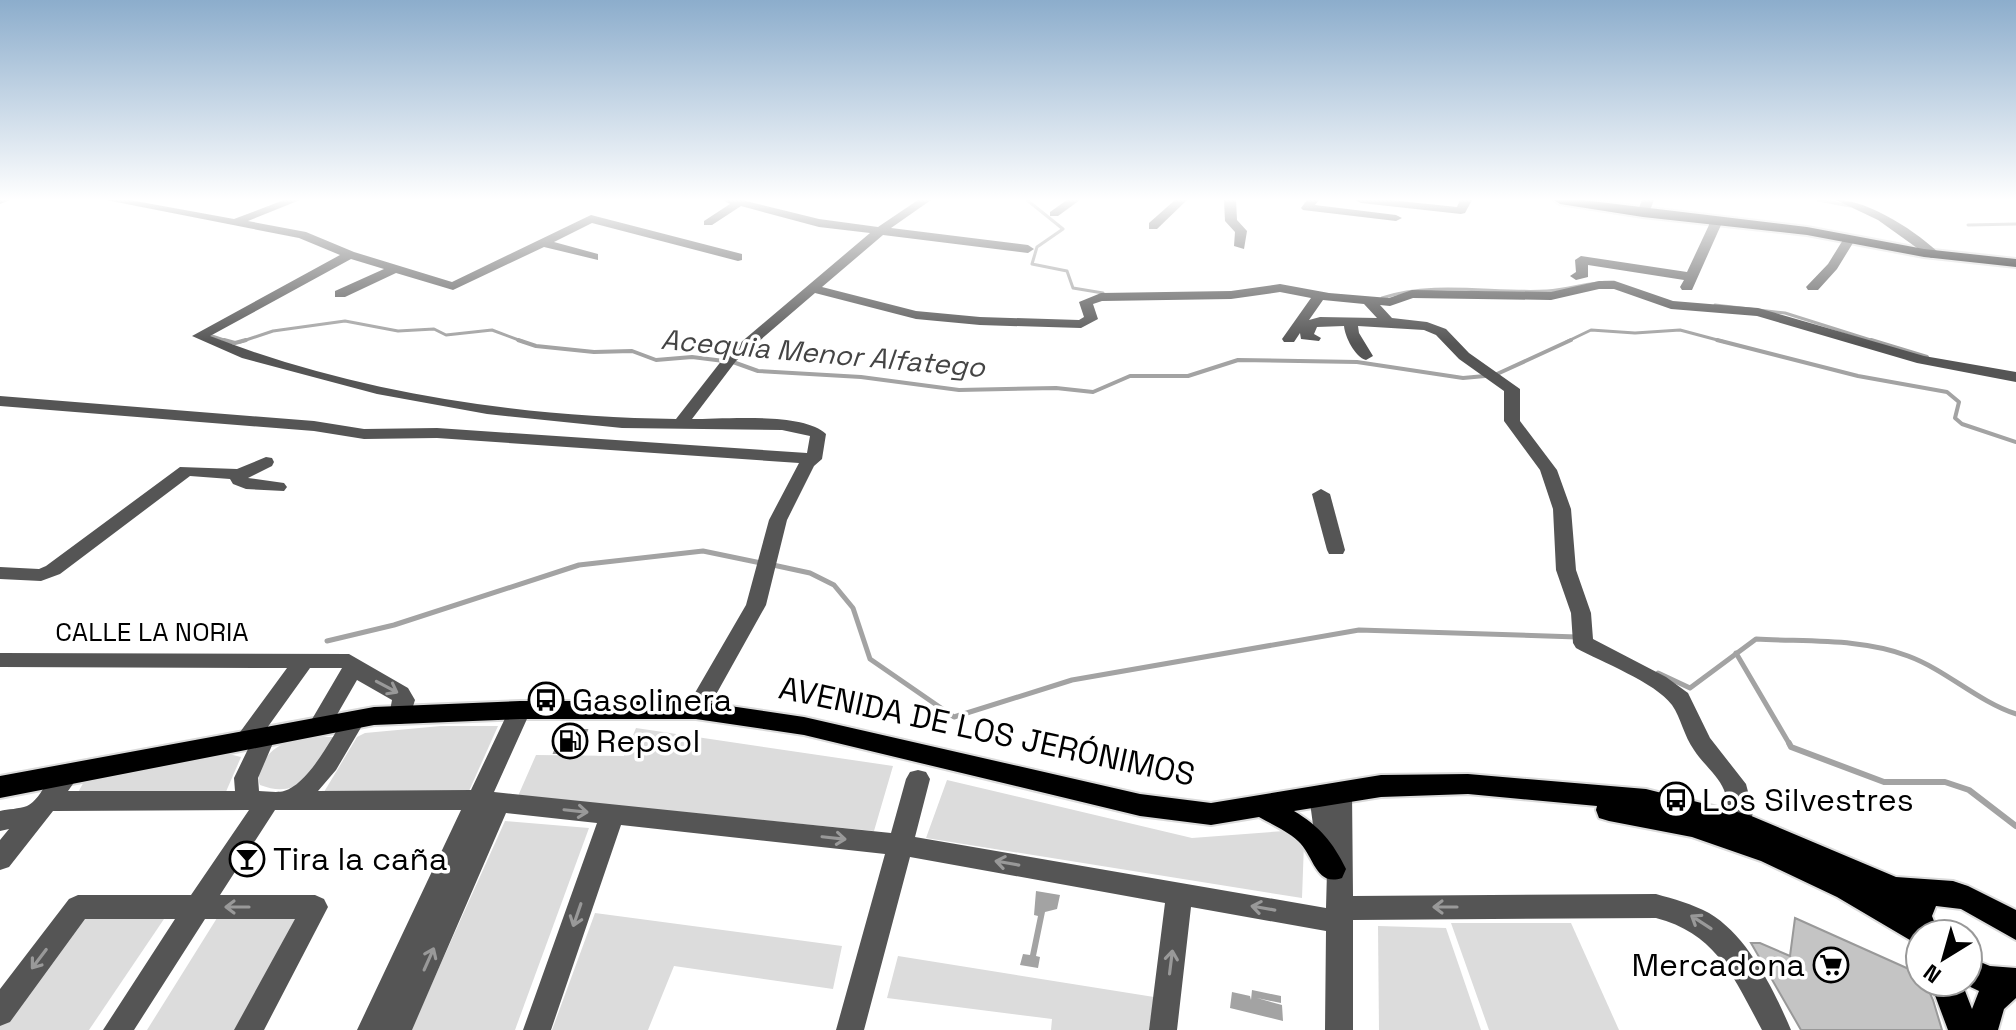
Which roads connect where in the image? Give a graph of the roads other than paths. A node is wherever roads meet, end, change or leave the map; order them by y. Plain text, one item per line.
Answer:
1 (333, 248) edge
2 (529, 248) edge
3 (562, 248) edge
4 (703, 248) edge
5 (860, 248) edge
6 (1021, 248) edge
7 (1704, 248) edge
8 (1844, 248) edge
9 (1900, 248) edge
10 (1925, 248) edge
11 (1028, 249) dead end
12 (350, 255) junction
13 (1935, 255) junction
14 (594, 257) dead end
15 (738, 257) dead end
16 (2016, 263) edge
17 (397, 268) junction
18 (1576, 276) dead end
19 (1813, 287) dead end
20 (812, 288) junction
21 (340, 294) dead end
22 (1319, 296) junction
23 (1369, 301) junction
24 (1351, 322) junction
25 (1388, 322) junction
26 (1314, 338) dead end
27 (1289, 339) dead end
28 (1366, 356) dead end
29 (2016, 377) edge
30 (0, 401) edge
31 (680, 424) junction
32 (814, 459) junction
33 (266, 462) dead end
34 (239, 474) junction
35 (278, 487) dead end
36 (1321, 494) dead end
37 (1336, 550) dead end
38 (0, 573) edge
39 (0, 660) edge
40 (305, 660) junction
41 (353, 668) junction
42 (520, 710) junction
43 (696, 710) junction
44 (400, 716) junction
45 (355, 719) junction
46 (319, 726) junction
47 (256, 737) junction
48 (68, 774) junction
49 (918, 779) dead end
50 (0, 787) edge
51 (1331, 793) junction
52 (269, 800) junction
53 (488, 802) junction
54 (1261, 805) junction
55 (44, 807) junction
56 (612, 815) junction
57 (0, 821) edge
58 (1746, 834) junction
59 (902, 845) junction
60 (0, 859) edge
61 (1179, 893) junction
62 (1947, 894) junction
63 (1338, 896) junction
64 (197, 907) junction
65 (1920, 918) edge
66 (1904, 920) edge
67 (2015, 926) edge
68 (1984, 975) edge
69 (2011, 983) edge
70 (1952, 998) edge
71 (0, 1012) edge
72 (117, 1030) edge
73 (248, 1030) edge
74 (371, 1030) edge
75 (397, 1030) edge
76 (537, 1030) edge
77 (850, 1030) edge
78 (1163, 1030) edge
79 (1339, 1030) edge
80 (1777, 1030) edge
81 (1964, 1030) edge
82 (1982, 1030) edge

1 - 12 street
2 - 17 street
3 - 14 street
4 - 15 street
5 - 20 street
6 - 11 street
7 - 18 street
8 - 19 street
9 - 13 main road
10 - 13 street
12 - 17 street
12 - 31 street
13 - 16 main road
17 - 21 street
20 - 22 street
20 - 31 street
22 - 23 street
22 - 27 street
23 - 25 street
23 - 29 street
24 - 25 street
24 - 26 street
24 - 28 street
25 - 58 street
30 - 32 street
31 - 32 street
32 - 43 street
33 - 34 street
34 - 35 street
34 - 38 street
36 - 37 street
39 - 40 street, CALLE LA NORIA
40 - 41 street, CALLE LA NORIA
40 - 47 street
41 -> 44 street
41 - 46 street
42 - 43 main road, AVENIDA DE LOS JERÓNIMOS
42 - 44 main road, AVENIDA DE LOS JERÓNIMOS
42 - 53 street
43 - 54 main road, AVENIDA DE LOS JERÓNIMOS
44 - 45 main road, AVENIDA DE LOS JERÓNIMOS
45 - 46 main road, AVENIDA DE LOS JERÓNIMOS
45 - 52 street
46 - 47 main road, AVENIDA DE LOS JERÓNIMOS
47 - 48 main road, AVENIDA DE LOS JERÓNIMOS
47 - 52 street
48 - 50 main road, AVENIDA DE LOS JERÓNIMOS
48 - 55 street
49 - 59 street
51 - 54 main road, AVENIDA DE LOS JERÓNIMOS
51 - 58 main road, AVENIDA DE LOS JERÓNIMOS
51 - 63 street
52 - 53 street
52 - 55 street
52 - 64 street
53 -> 56 street
53 - 74 street
75 -> 53 street
54 - 63 main road
55 - 57 street
55 - 60 street
56 -> 59 street
56 -> 76 street
58 - 62 main road
58 - 66 main road
61 -> 59 street
59 - 77 street
63 -> 61 street
78 -> 61 street
62 - 65 main road
62 - 67 main road
63 - 79 street
80 -> 63 street
64 -> 71 street
64 - 72 street
73 -> 64 street
68 - 69 main road
69 - 82 main road
70 - 81 main road

